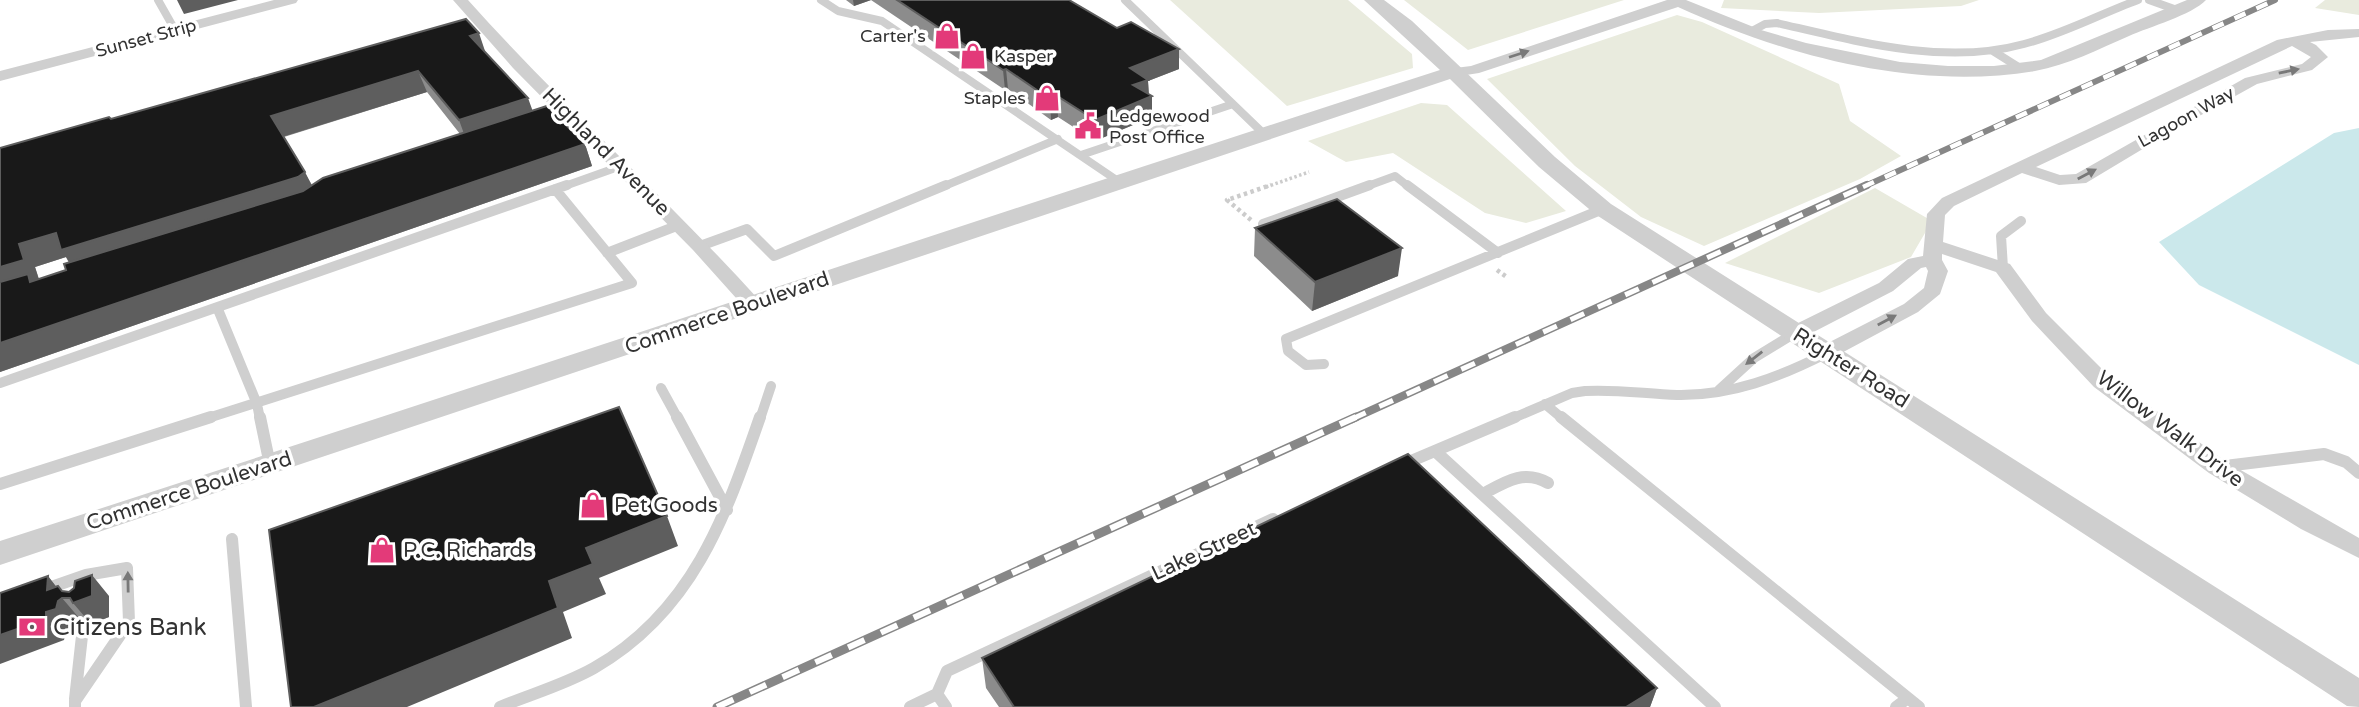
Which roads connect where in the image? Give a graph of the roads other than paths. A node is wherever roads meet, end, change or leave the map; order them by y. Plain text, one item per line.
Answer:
1 (158, 0) edge
2 (291, 0) edge
3 (460, 0) edge
4 (821, 0) edge
5 (1125, 0) edge
6 (1373, 0) edge
7 (1643, 0) edge
8 (2138, 0) edge
9 (2149, 0) edge
10 (2199, 0) edge
11 (1679, 1) edge
12 (2177, 10) junction
13 (175, 30) junction
14 (1752, 31) junction
15 (2359, 33) edge
16 (2292, 40) junction
17 (1993, 51) junction
18 (2020, 68) junction
19 (1454, 72) junction
20 (0, 76) edge
21 (1233, 104) junction
22 (1264, 134) junction
23 (1058, 139) junction
24 (1081, 155) junction
25 (621, 166) junction
26 (2023, 167) junction
27 (1118, 181) junction
28 (555, 189) junction
29 (1603, 209) junction
30 (2021, 221) dead end
31 (1260, 224) edge
32 (680, 225) junction
33 (700, 246) junction
34 (1932, 252) junction
35 (607, 253) junction
36 (1498, 253) junction
37 (2003, 268) junction
38 (752, 304) junction
39 (217, 307) junction
40 (1795, 332) junction
41 (1827, 352) junction
42 (1324, 364) dead end
43 (0, 383) edge
44 (771, 386) dead end
45 (661, 388) dead end
46 (1719, 390) junction
47 (257, 404) junction
48 (1545, 404) junction
49 (1435, 451) junction
50 (270, 465) junction
51 (2217, 467) junction
52 (1386, 472) edge
53 (2359, 473) edge
54 (1548, 483) dead end
55 (0, 484) edge
56 (1483, 494) junction
57 (727, 510) junction
58 (1288, 513) edge
59 (232, 539) dead end
60 (2359, 549) edge
61 (0, 553) edge
62 (86, 575) junction
63 (85, 595) edge
64 (25, 596) edge
65 (83, 627) dead end
66 (939, 688) junction
67 (2359, 696) edge
68 (1913, 702) edge
69 (75, 704) edge
70 (246, 707) edge
71 (500, 707) edge
72 (910, 707) edge
73 (946, 707) edge
74 (1715, 707) edge
75 (1896, 707) edge

1 - 13 lane
2 - 13 street, Sunset Strip
3 - 25 street, Highland Avenue
4 - 23 lane
5 - 21 lane
6 - 19 street, Righter Road
7 - 19 street, Commerce Boulevard
8 - 17 lane
9 - 12 lane
10 - 12 street
11 - 14 street
19 -> 11 street, Commerce Boulevard
12 - 18 street
13 - 20 street, Sunset Strip
14 - 17 lane
14 - 18 street
15 - 16 street
16 - 26 street
26 -> 16 street, Lagoon Way
17 - 18 lane
19 - 22 street, Commerce Boulevard
19 - 29 street, Righter Road
21 - 22 lane
21 - 24 lane
22 - 27 street, Commerce Boulevard
23 - 24 lane
23 - 33 lane
24 - 27 lane
25 - 28 lane
25 - 32 street, Highland Avenue
26 - 34 street
27 - 38 street, Commerce Boulevard
28 - 35 lane
28 - 39 lane
29 - 36 lane
29 - 40 street, Righter Road
30 - 37 lane
31 - 36 lane
32 - 33 street, Highland Avenue
32 - 35 lane
33 - 38 street, Highland Avenue
34 - 37 street
34 - 40 street
41 -> 34 street
35 - 47 lane
36 - 42 lane
37 - 51 street, Willow Walk Drive
38 - 50 street, Commerce Boulevard
39 - 43 lane
39 - 47 lane
40 - 41 street, Righter Road
40 -> 46 lane
41 - 46 lane
41 - 67 street, Righter Road
44 - 57 lane
45 - 57 lane
46 - 48 lane
47 - 50 lane
47 - 55 lane
48 - 49 lane
48 - 68 lane
49 - 52 lane
49 - 56 lane
50 - 61 street, Commerce Boulevard
51 - 53 lane
51 - 60 street, Willow Walk Drive
54 - 56 lane
56 - 74 lane
57 - 71 lane
58 - 66 lane, Lake Street
59 - 70 lane
62 - 63 lane
62 - 64 lane
69 -> 62 lane
65 - 69 lane
66 - 72 lane, Lake Street
66 - 73 lane
68 - 75 lane

